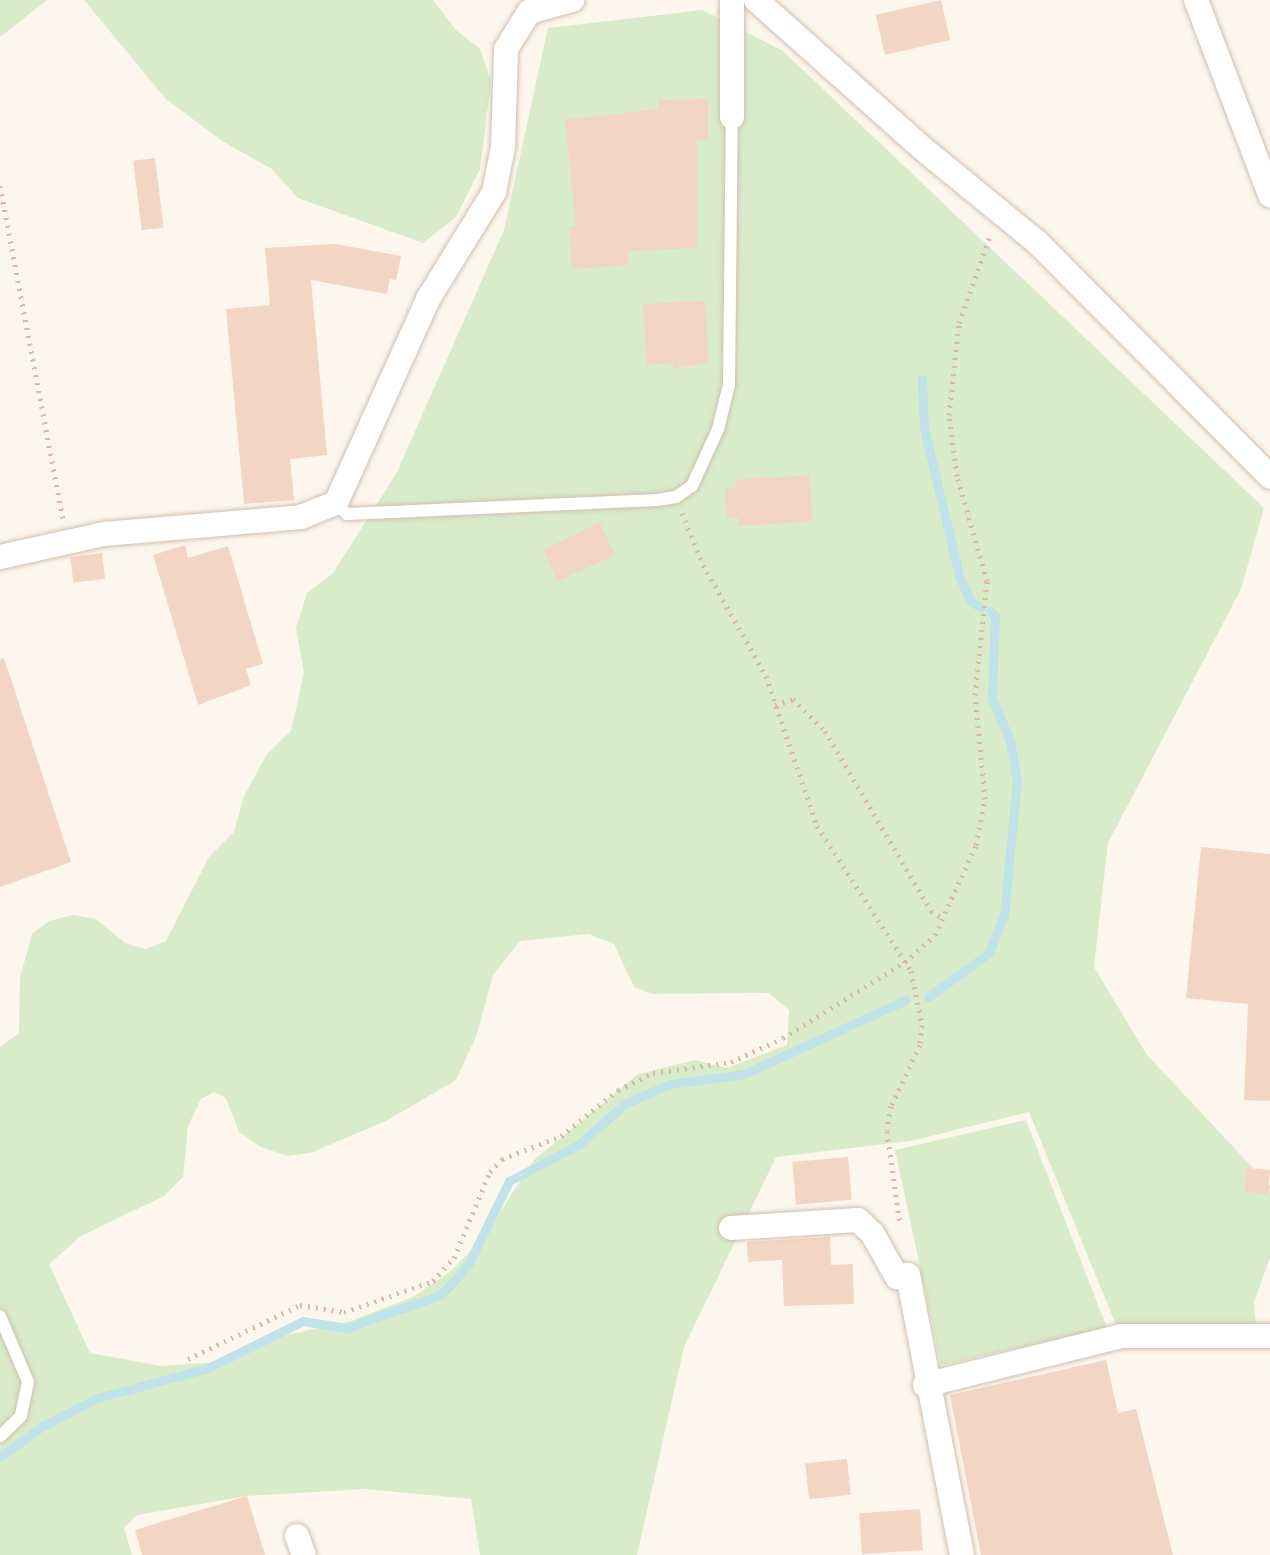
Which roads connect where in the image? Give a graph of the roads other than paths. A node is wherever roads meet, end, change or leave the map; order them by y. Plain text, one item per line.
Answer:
1 (572, 0) edge
2 (732, 0) edge
3 (756, 0) edge
4 (1196, 0) edge
5 (732, 117) joint
6 (1270, 195) edge
7 (1270, 477) edge
8 (336, 503) junction
9 (0, 557) edge
10 (731, 1228) dead end
11 (0, 1316) edge
12 (1270, 1336) edge
13 (925, 1385) junction
14 (0, 1436) edge
15 (962, 1555) edge

1 - 8 street
2 - 5 street
3 - 7 street
4 - 6 street
5 - 8 lane
8 - 9 street
10 - 13 street
11 - 14 lane
12 - 13 street
13 - 15 street

